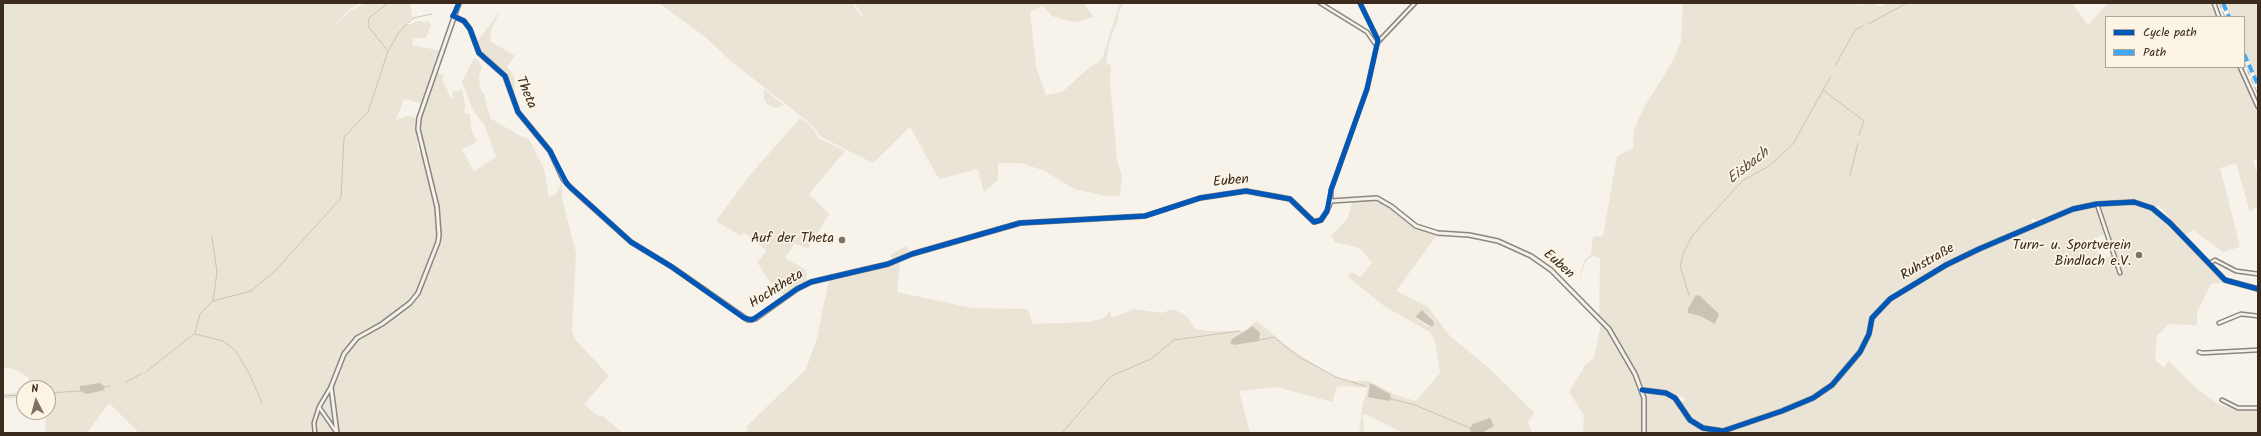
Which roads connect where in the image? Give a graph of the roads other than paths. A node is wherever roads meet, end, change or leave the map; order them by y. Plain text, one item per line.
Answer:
1 (459, 3) edge
2 (1320, 3) edge
3 (1360, 3) edge
4 (1415, 3) edge
5 (2214, 3) edge
6 (453, 16) junction
7 (2219, 16) edge
8 (1377, 44) junction
9 (2240, 68) edge
10 (2258, 107) edge
11 (563, 179) joint
12 (1331, 201) junction
13 (2098, 204) junction
14 (1020, 223) joint
15 (2210, 263) junction
16 (2120, 273) dead end
17 (2258, 274) edge
18 (2258, 289) edge
19 (2258, 316) edge
20 (2220, 323) dead end
21 (2258, 350) edge
22 (2199, 352) dead end
23 (331, 387) junction
24 (1642, 390) junction
25 (2222, 400) dead end
26 (319, 407) junction
27 (2258, 408) edge
28 (315, 433) edge
29 (337, 433) edge
30 (1644, 433) edge

1 - 6 street
2 - 8 street
3 - 8 street
4 - 8 street
5 - 7 street
6 - 11 street, Theta
6 - 23 street
8 - 12 street, Euben
9 - 10 street
11 - 14 street, Hochtheta
12 - 14 street, Euben
12 - 24 street, Euben
13 - 15 street, Ruhstraße
13 - 16 street
13 - 24 street, Ruhstraße
15 - 17 street
15 - 18 street, Ruhstraße
19 - 20 street
21 - 22 street
23 - 26 street
23 - 29 street
24 - 30 street, Euben
25 - 27 street
26 - 28 street
26 - 29 street

